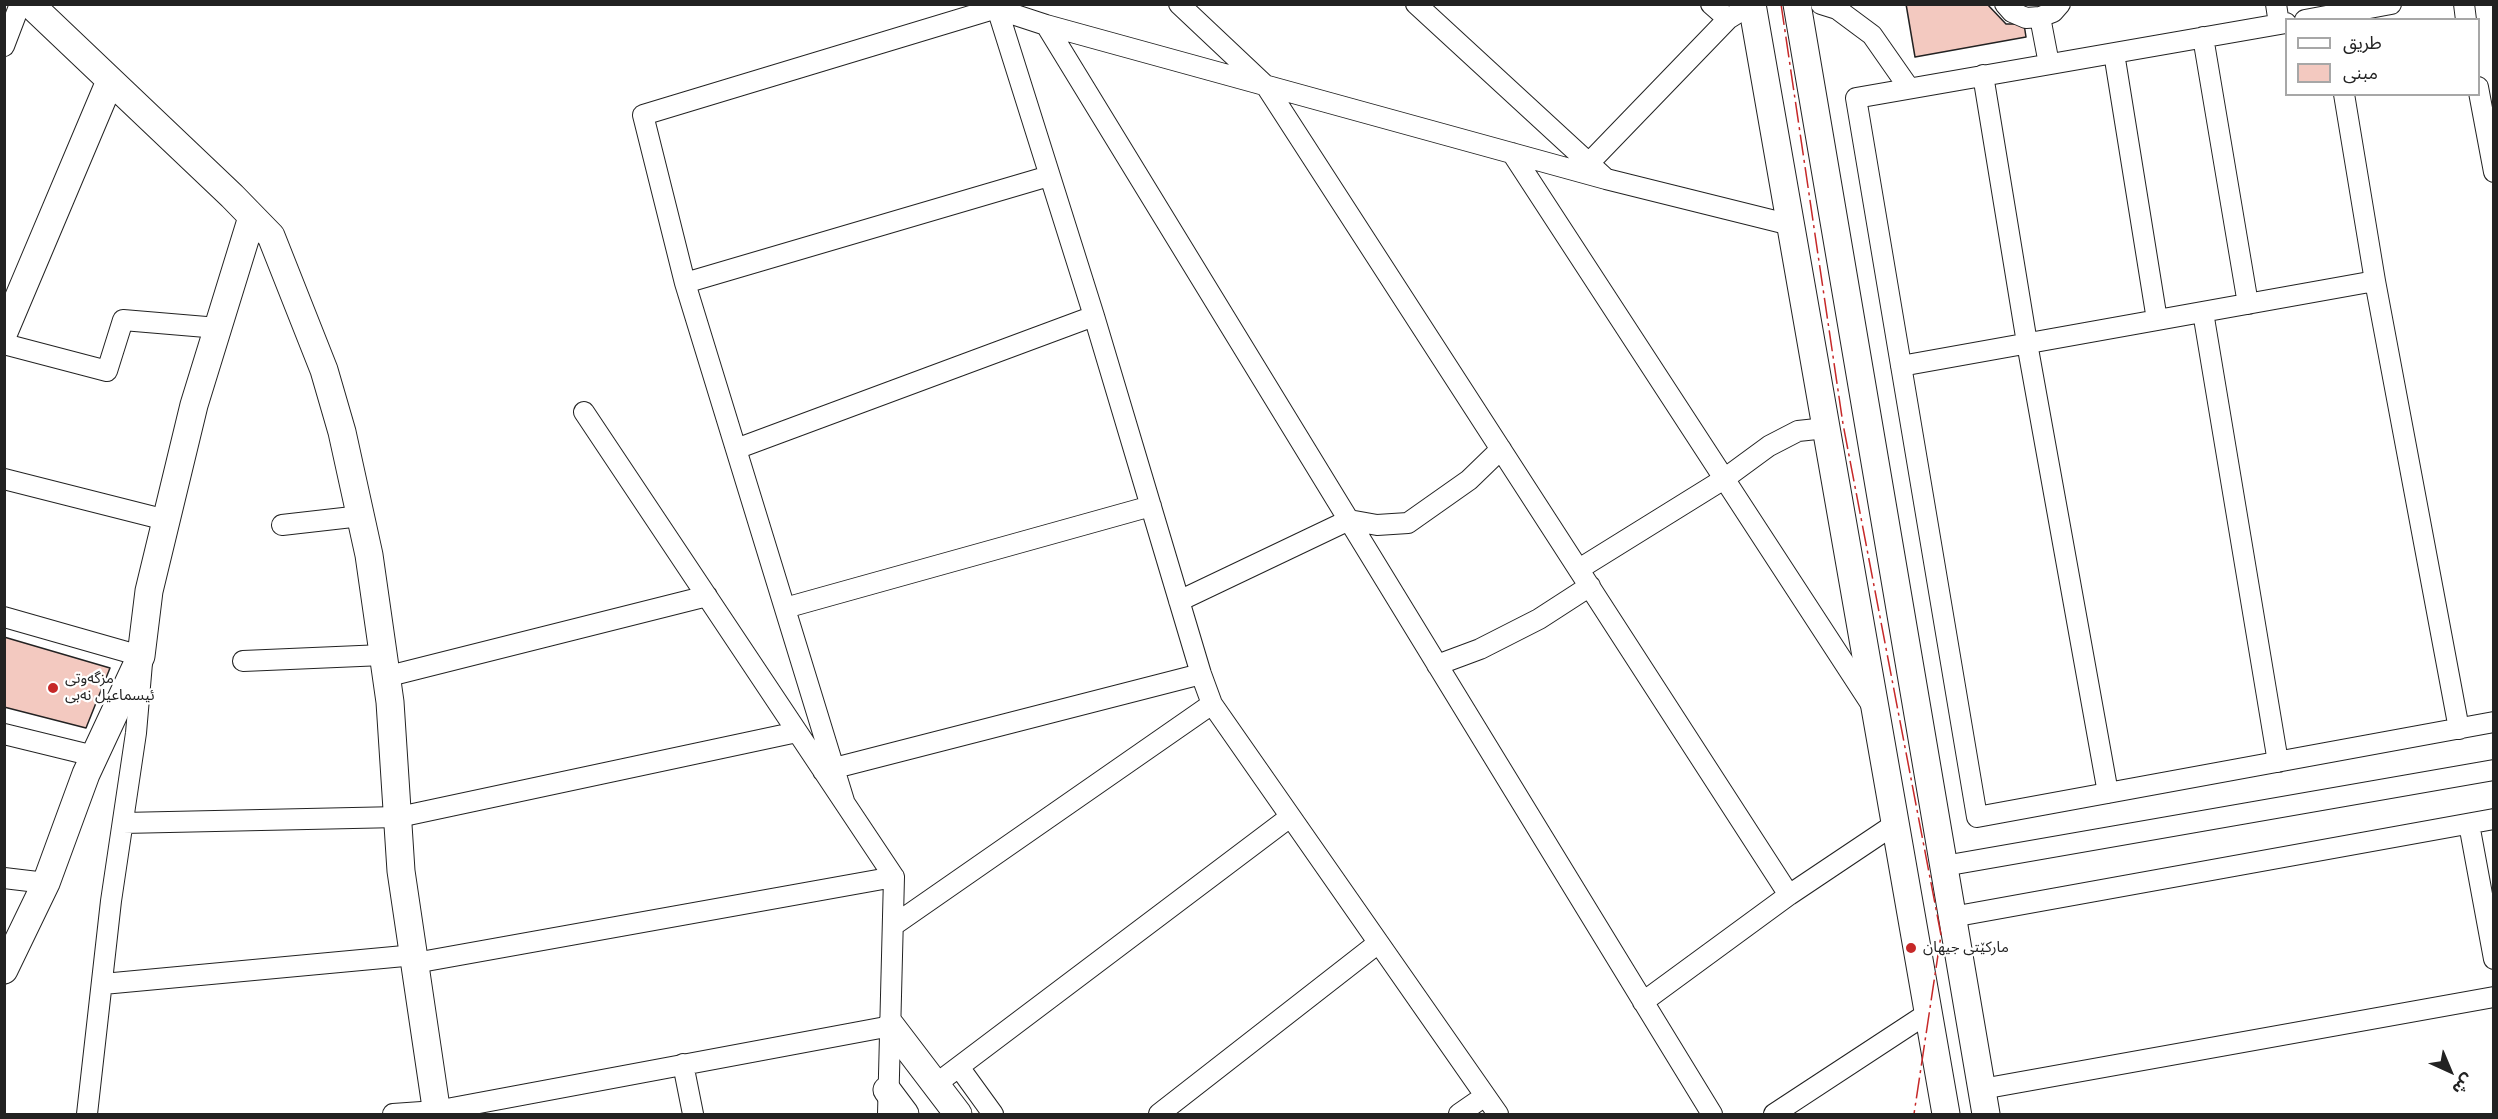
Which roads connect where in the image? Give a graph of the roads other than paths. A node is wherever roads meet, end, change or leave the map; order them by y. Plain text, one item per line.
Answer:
1 (20, 4) edge
2 (30, 4) edge
3 (1179, 4) edge
4 (1416, 4) edge
5 (1711, 4) edge
6 (1752, 4) edge
7 (1797, 4) edge
8 (1821, 4) edge
9 (2005, 4) edge
10 (2060, 4) edge
11 (2391, 4) edge
12 (989, 6) edge
13 (2040, 17) junction
14 (2280, 17) edge
15 (2330, 17) edge
16 (1728, 19) junction
17 (1046, 25) junction
18 (2203, 37) junction
19 (4, 46) edge
20 (2114, 53) junction
21 (2049, 64) junction
22 (1983, 75) junction
23 (110, 81) junction
24 (1266, 86) junction
25 (1909, 88) junction
26 (2344, 96) edge
27 (2480, 96) edge
28 (1512, 153) junction
29 (1589, 163) junction
30 (2493, 172) edge
31 (1049, 176) junction
32 (1606, 179) junction
33 (252, 217) junction
34 (1791, 225) junction
35 (2375, 281) junction
36 (686, 283) junction
37 (2248, 304) junction
38 (2202, 312) junction
39 (1094, 316) junction
40 (2157, 320) junction
41 (218, 328) junction
42 (4, 332) edge
43 (2027, 343) junction
44 (4, 344) edge
45 (1901, 366) junction
46 (584, 412) dead end
47 (1826, 428) junction
48 (736, 448) junction
49 (1501, 449) junction
50 (4, 478) edge
51 (1724, 479) junction
52 (1151, 506) junction
53 (362, 516) junction
54 (166, 520) junction
55 (1349, 520) junction
56 (282, 525) dead end
57 (1579, 569) junction
58 (1590, 586) junction
59 (707, 596) junction
60 (1179, 601) junction
61 (785, 608) junction
62 (4, 617) edge
63 (143, 646) junction
64 (243, 661) dead end
65 (1437, 665) junction
66 (384, 666) junction
67 (1201, 674) junction
68 (1212, 704) junction
69 (1875, 711) junction
70 (2493, 722) edge
71 (2459, 729) junction
72 (797, 732) junction
73 (4, 734) edge
74 (94, 756) junction
75 (2278, 762) junction
76 (829, 770) junction
77 (2493, 770) edge
78 (2108, 793) junction
79 (399, 817) junction
80 (1290, 817) junction
81 (2493, 819) edge
82 (123, 823) junction
83 (1895, 824) junction
84 (2469, 824) junction
85 (1944, 866) junction
86 (4, 878) edge
87 (894, 878) junction
88 (46, 883) junction
89 (1789, 895) junction
90 (1952, 917) junction
91 (894, 925) junction
92 (1377, 944) junction
93 (415, 959) junction
94 (2493, 959) edge
95 (4, 970) edge
96 (103, 984) junction
97 (2493, 997) edge
98 (1643, 1002) junction
99 (1928, 1013) junction
100 (891, 1026) junction
101 (683, 1064) junction
102 (959, 1067) junction
103 (936, 1084) junction
104 (1485, 1096) junction
105 (887, 1102) edge
106 (1984, 1102) edge
107 (437, 1113) edge
108 (87, 1114) edge
109 (393, 1114) edge
110 (693, 1114) edge
111 (905, 1114) edge
112 (958, 1114) edge
113 (993, 1114) edge
114 (1159, 1114) edge
115 (1459, 1114) edge
116 (1498, 1114) edge
117 (1712, 1114) edge
118 (1774, 1114) edge
119 (1946, 1114) edge

1 - 19 street
2 - 23 street
3 - 24 street
4 - 29 street
5 - 16 street
6 - 16 street
6 - 34 street
7 - 85 street
8 - 25 street
9 - 13 street
10 - 13 street
11 - 15 street
12 - 17 street
12 - 31 street
12 - 36 street
13 - 21 street
14 - 18 street
16 - 29 street
17 - 24 street
17 - 55 street
18 - 20 street
18 - 37 street
20 - 21 street
20 - 40 street
21 - 22 street
22 - 25 street
22 - 43 street
23 - 33 street
23 - 42 street
24 - 28 street
24 - 49 street
25 - 45 street
26 - 35 street
27 - 30 street
28 - 32 street
28 - 51 street
29 - 32 street
31 - 36 street
31 - 39 street
32 - 34 street
33 - 41 street
33 - 53 street
34 - 47 street
35 - 37 street
35 - 71 street
36 - 48 street
37 - 38 street
38 - 40 street
38 - 75 street
39 - 48 street
39 - 52 street
40 - 43 street
41 - 44 street
41 - 54 street
43 - 45 street
43 - 78 street
45 - 78 street
46 - 59 street
47 - 51 street
47 - 69 street
48 - 61 street
49 - 55 street
49 - 57 street
50 - 54 street
51 - 57 street
51 - 69 street
52 - 60 street
52 - 61 street
53 - 56 street
53 - 66 street
54 - 63 street
55 - 60 street
55 - 65 street
57 - 58 street
58 - 65 street
58 - 89 street
59 - 66 street
59 - 72 street
60 - 67 street
61 - 76 street
62 - 63 street
63 - 74 street
63 - 82 street
64 - 66 street
65 - 98 street
66 - 79 street
67 - 68 street
67 - 76 street
68 - 80 street
68 - 91 street
69 - 83 street
70 - 71 street
71 - 75 street
72 - 76 street
72 - 79 street
73 - 74 street
74 - 88 street
75 - 78 street
76 - 87 street
77 - 85 street
79 - 82 street
79 - 93 street
80 - 92 street
80 - 102 street
81 - 84 street
82 - 96 street
83 - 89 street
83 - 99 street
84 - 90 street
84 - 94 street
85 - 90 street
86 - 88 street
87 - 91 street
87 - 93 street
88 - 95 street
89 - 98 street
90 - 106 street
91 - 100 street
92 - 104 street
92 - 114 street
93 - 96 street
93 - 107 street
96 - 108 street
97 - 106 street
98 - 117 street
99 - 118 street
99 - 119 street
100 - 101 street
100 - 103 street
100 - 105 street
101 - 107 street
101 - 110 street
102 - 103 street
102 - 113 street
103 - 112 street
104 - 115 street
104 - 116 street
105 - 111 street
107 - 109 street

